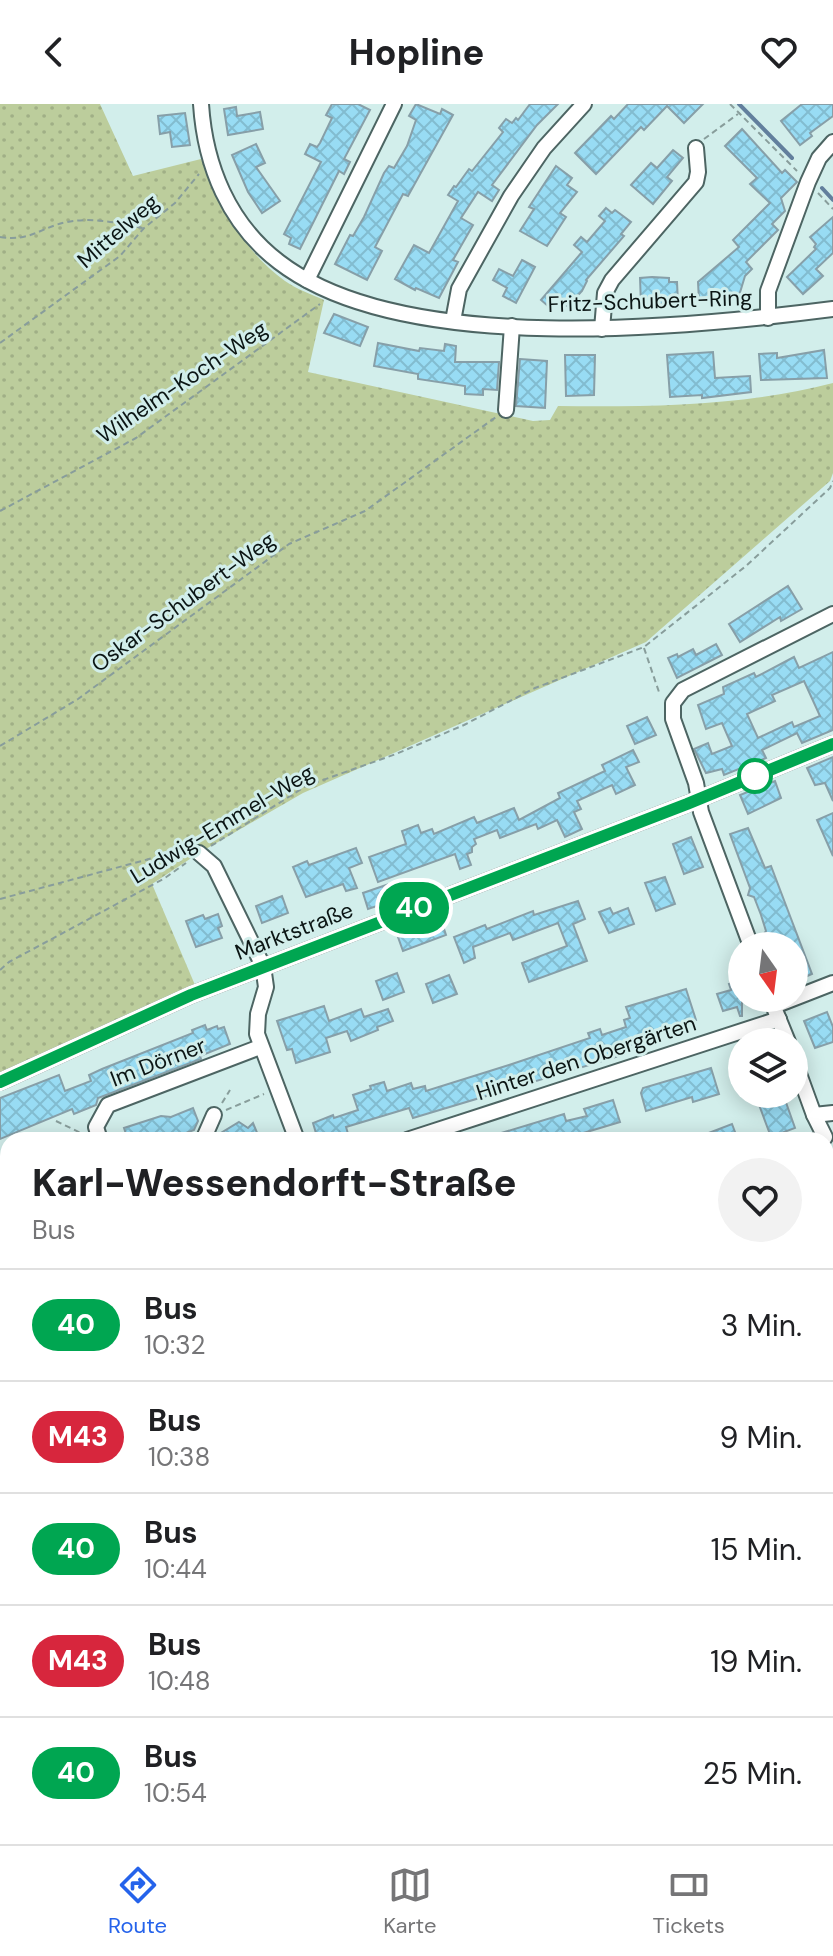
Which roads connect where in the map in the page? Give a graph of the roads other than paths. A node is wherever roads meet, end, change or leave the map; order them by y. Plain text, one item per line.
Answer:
1 (201, 104) edge
2 (394, 104) edge
3 (584, 104) edge
4 (833, 142) edge
5 (696, 148) road end
6 (307, 280) junction
7 (833, 309) edge
8 (768, 318) junction
9 (453, 321) junction
10 (512, 326) junction
11 (602, 329) junction
12 (506, 410) road end
13 (833, 614) edge
14 (833, 744) edge
15 (700, 798) junction
16 (199, 853) road end
17 (746, 932) edge
18 (263, 966) junction
19 (833, 983) edge
20 (808, 994) edge
21 (764, 1012) edge
22 (260, 1047) junction
23 (0, 1082) edge
24 (808, 1098) edge
25 (833, 1113) edge
26 (214, 1115) road end
27 (814, 1115) junction
28 (98, 1132) edge
29 (207, 1132) edge
30 (294, 1132) edge
31 (429, 1132) edge
32 (819, 1132) edge

1 - 6 street, Fritz-Schubert-Ring
2 - 6 street
3 - 9 street
4 - 8 street
5 - 11 street
6 - 9 street, Fritz-Schubert-Ring
7 - 8 street, Fritz-Schubert-Ring
8 - 11 street, Fritz-Schubert-Ring
9 - 10 street, Fritz-Schubert-Ring
10 - 11 street, Fritz-Schubert-Ring
10 - 12 street
13 - 15 street
14 - 15 street, Marktstraße
15 - 17 street
15 - 18 street, Marktstraße
16 - 18 street
18 - 22 street
18 - 23 street, Marktstraße
19 - 20 street, Hinter den Obergärten
21 - 31 street, Hinter den Obergärten
22 - 28 street, Im Dörner
22 - 30 street
24 - 27 street
25 - 27 street
26 - 29 street
27 - 32 street

